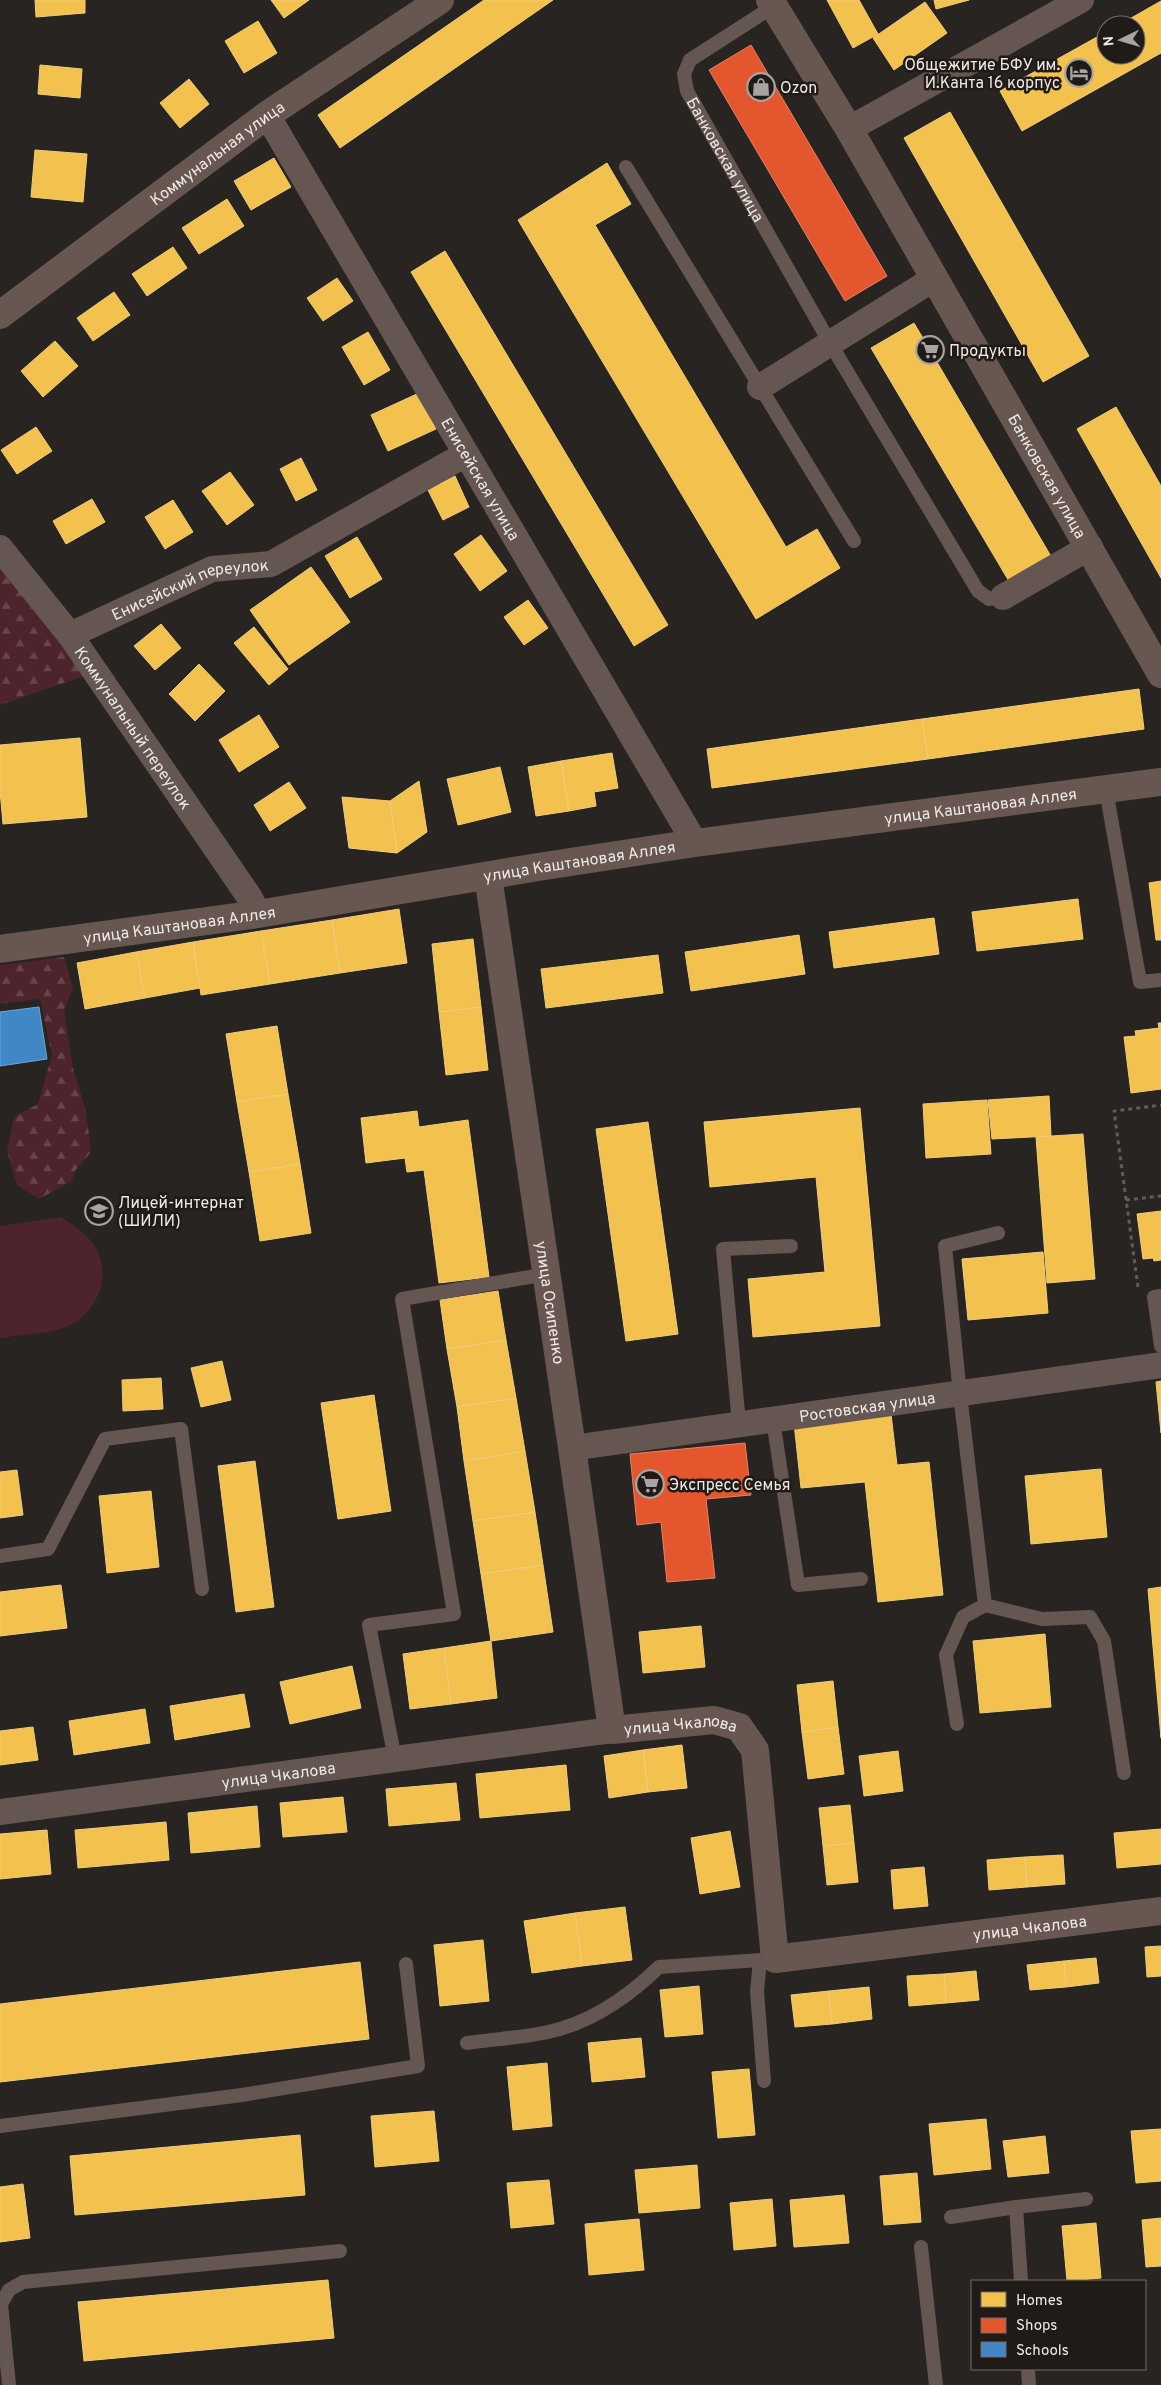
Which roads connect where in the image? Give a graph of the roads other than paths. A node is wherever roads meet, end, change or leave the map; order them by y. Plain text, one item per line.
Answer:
1 (440, 0) edge
2 (1082, 0) edge
3 (772, 3) edge
4 (268, 115) junction
5 (849, 129) junction
6 (626, 167) dead end
7 (935, 278) junction
8 (0, 315) edge
9 (830, 343) junction
10 (760, 388) junction
11 (466, 454) junction
12 (854, 541) dead end
13 (1090, 547) junction
14 (3, 555) edge
15 (1003, 597) joint
16 (70, 635) junction
17 (1161, 674) edge
18 (1161, 782) edge
19 (1106, 790) junction
20 (695, 843) junction
21 (488, 876) junction
22 (258, 914) junction
23 (0, 948) edge
24 (1161, 980) edge
25 (998, 1233) dead end
26 (791, 1246) dead end
27 (547, 1274) junction
28 (1161, 1296) edge
29 (1161, 1346) edge
30 (1161, 1365) edge
31 (960, 1394) junction
32 (773, 1420) junction
33 (739, 1424) junction
34 (572, 1448) junction
35 (0, 1556) edge
36 (861, 1579) dead end
37 (202, 1589) dead end
38 (985, 1606) junction
39 (957, 1724) dead end
40 (612, 1730) junction
41 (395, 1759) junction
42 (1124, 1773) dead end
43 (0, 1812) edge
44 (1161, 1912) edge
45 (767, 1960) junction
46 (406, 1964) dead end
47 (467, 2043) dead end
48 (764, 2081) dead end
49 (0, 2126) edge
50 (1086, 2199) dead end
51 (1016, 2207) junction
52 (952, 2216) dead end
53 (921, 2248) dead end
54 (340, 2251) dead end
55 (1021, 2280) edge
56 (1028, 2370) edge
57 (9, 2385) edge
58 (936, 2385) edge
59 (1029, 2385) edge

1 - 4 street, Коммунальная улица
2 - 5 street
3 - 5 street, Банковская улица
3 - 9 lane, Банковская улица
4 - 8 street, Коммунальная улица
4 - 11 street, Енисейская улица
5 - 7 street, Банковская улица
6 - 10 lane
7 - 9 street
7 - 13 street, Банковская улица
9 - 10 street
9 - 15 lane, Банковская улица
10 - 12 lane
11 - 16 street, Енисейский переулок
11 - 20 street, Енисейская улица
13 - 15 street
13 - 17 street, Банковская улица
14 - 16 street, Коммунальный переулок
16 - 22 street, Коммунальный переулок
18 - 19 street, улица Каштановая Аллея
19 - 20 street, улица Каштановая Аллея
19 - 24 lane
20 - 21 street, улица Каштановая Аллея
21 - 22 street, улица Каштановая Аллея
21 - 27 street, улица Осипенко
22 - 23 street, улица Каштановая Аллея
25 - 31 lane
26 - 33 lane
27 - 34 street, улица Осипенко
27 - 41 lane
28 - 29 lane
30 - 31 street, Ростовская улица
31 - 32 street, Ростовская улица
31 - 38 lane
32 - 33 street, Ростовская улица
32 - 36 lane
33 - 34 street, Ростовская улица
34 - 40 street, улица Осипенко
35 - 37 lane
38 - 39 lane
38 - 42 lane
40 - 41 street, улица Чкалова
40 - 45 street, улица Чкалова
41 - 43 street, улица Чкалова
44 - 45 street, улица Чкалова
45 - 47 lane
45 - 48 lane
46 - 49 lane
50 - 51 lane
51 - 52 lane
51 - 55 lane
53 - 58 lane
54 - 57 lane
56 - 59 lane

